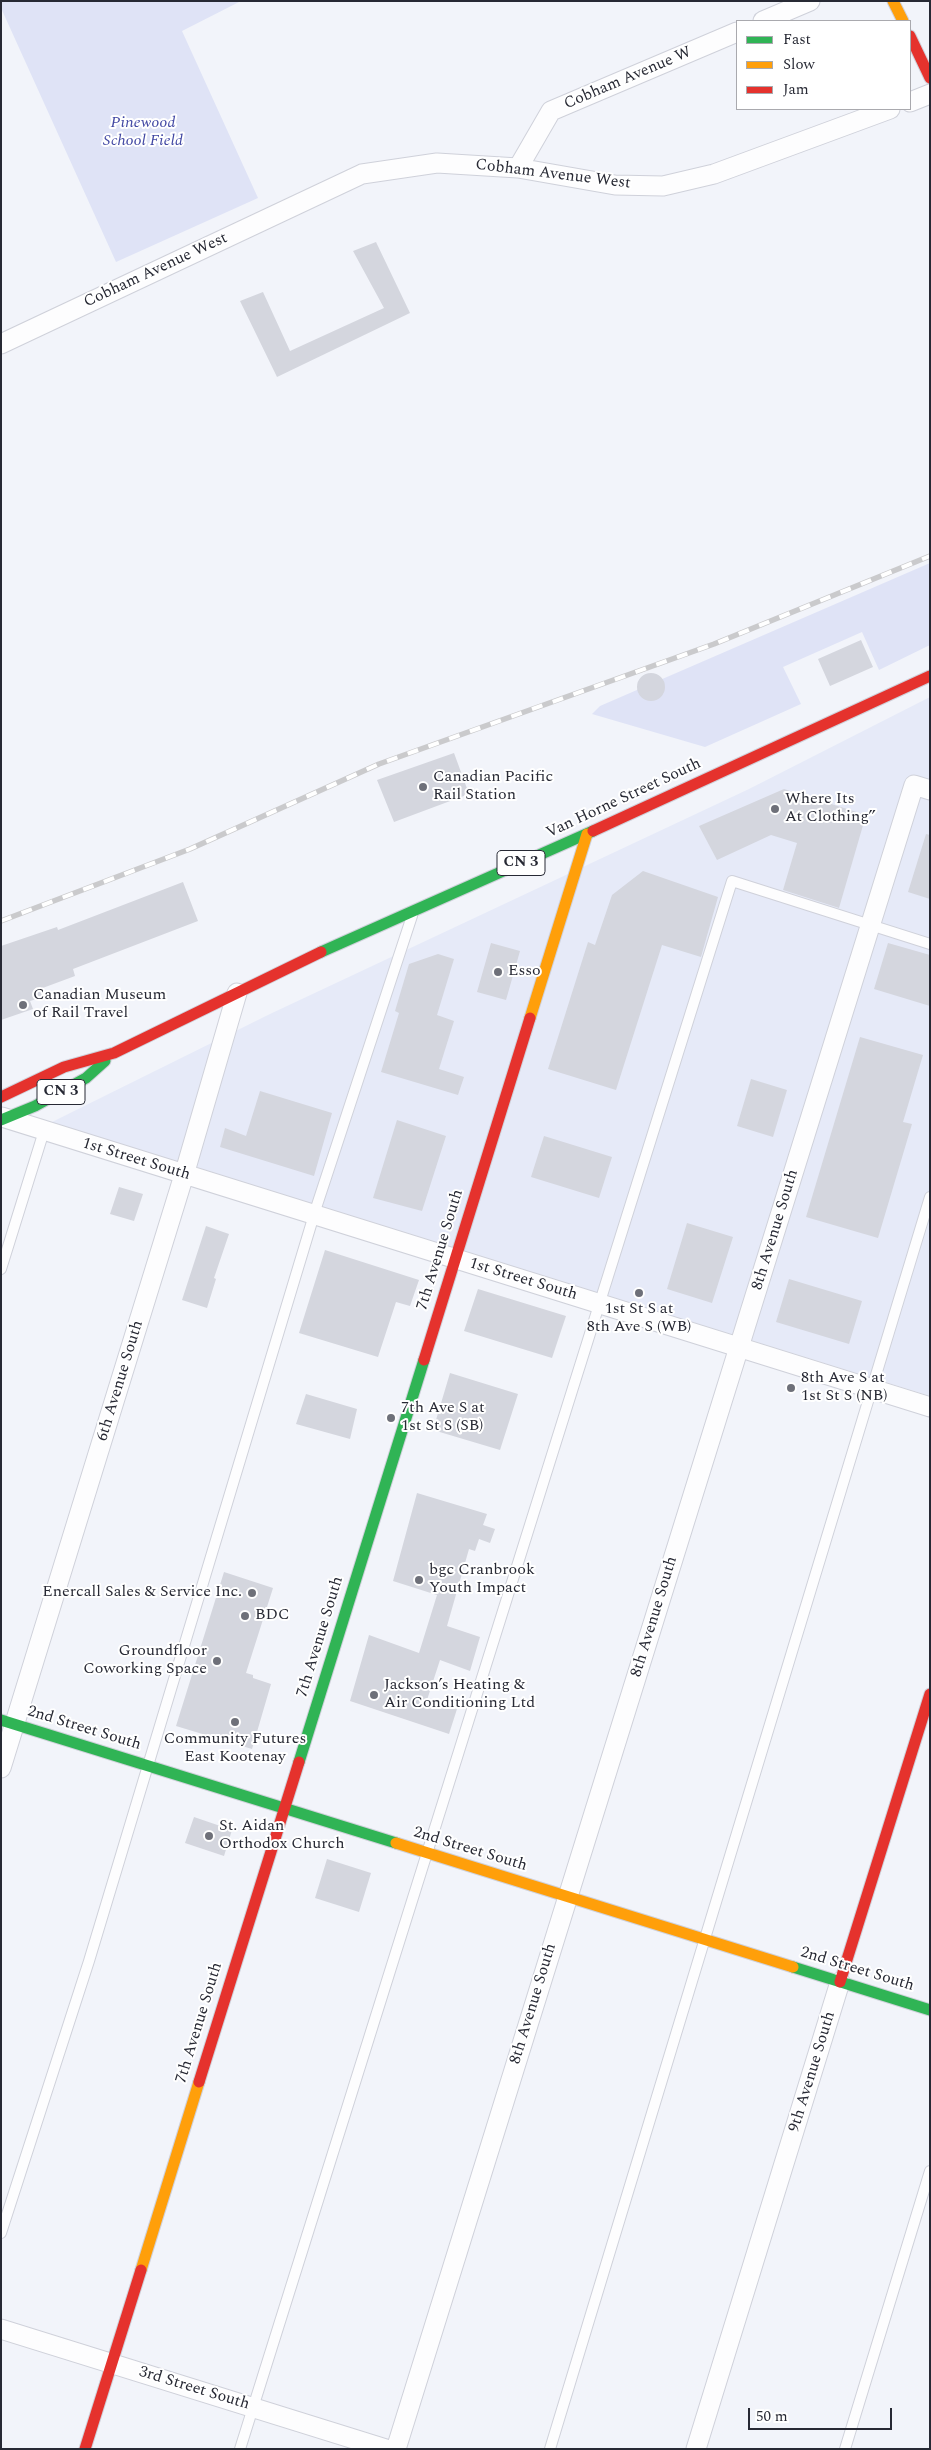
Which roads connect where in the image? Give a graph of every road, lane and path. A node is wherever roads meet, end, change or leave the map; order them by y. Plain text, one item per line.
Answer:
1 (810, 1) edge
2 (893, 1) edge
3 (765, 20) edge
4 (902, 20) edge
5 (736, 32) edge
6 (911, 38) edge
7 (930, 78) edge
8 (930, 94) edge
9 (911, 102) edge
10 (887, 110) edge
11 (518, 168) junction
12 (1, 344) edge
13 (930, 676) edge
14 (922, 788) edge
15 (587, 834) junction
16 (414, 910) junction
17 (871, 925) junction
18 (930, 944) edge
19 (237, 993) junction
20 (114, 1053) junction
21 (1, 1097) edge
22 (3, 1118) edge
23 (44, 1131) junction
24 (184, 1175) junction
25 (930, 1197) edge
26 (314, 1215) junction
27 (455, 1259) junction
28 (1, 1269) edge
29 (598, 1304) junction
30 (739, 1348) junction
31 (871, 1389) junction
32 (930, 1408) edge
33 (930, 1694) edge
34 (8, 1722) edge
35 (148, 1766) junction
36 (1, 1768) edge
37 (284, 1808) junction
38 (426, 1853) junction
39 (568, 1897) junction
40 (704, 1940) junction
41 (840, 1982) junction
42 (930, 2010) edge
43 (930, 2171) edge
44 (1, 2233) edge
45 (1, 2329) edge
46 (112, 2364) junction
47 (253, 2408) junction
48 (85, 2449) edge
49 (240, 2449) edge
50 (386, 2449) edge
51 (396, 2449) edge
52 (550, 2449) edge
53 (696, 2449) edge
54 (845, 2449) edge

1 - 3 street
2 - 4 main road
5 - 11 street, Cobham Avenue W
6 - 7 main road
8 - 9 street
10 - 11 street, Cobham Avenue West
11 - 12 street, Cobham Avenue West
13 - 15 main road, Van Horne Street South / CN 3
14 - 17 street, 8th Avenue South
15 - 16 main road, Van Horne Street South / CN 3
15 - 27 main road, 7th Avenue South
16 - 19 main road, Van Horne Street South / CN 3
16 - 26 lane
17 - 18 lane
17 - 29 lane
17 - 30 street, 8th Avenue South
19 - 20 main road, Van Horne Street South / CN 3
19 - 24 street, 6th Avenue South
20 - 21 main road, Van Horne Street South / CN 3
20 - 22 main road, Van Horne Street South / CN 3
22 - 23 street, 1st Street South
23 - 24 street, 1st Street South
23 - 28 lane
24 - 26 street, 1st Street South
24 - 34 street, 6th Avenue South
25 - 31 lane
26 - 27 street, 1st Street South
26 - 35 lane
27 - 29 street, 1st Street South
27 - 37 main road, 7th Avenue South
29 - 30 street, 1st Street South
29 - 38 lane
30 - 31 street, 1st Street South
30 - 39 street, 8th Avenue South
31 - 32 street, 1st Street South
31 - 40 lane
33 - 41 main road, 9th Avenue South
34 - 35 main road, 2nd Street South
34 - 36 street, 6th Avenue South
35 - 37 main road, 2nd Street South
35 - 44 lane
37 - 38 main road, 2nd Street South
37 - 46 main road, 7th Avenue South
38 - 39 main road, 2nd Street South
38 - 47 lane
39 - 40 main road, 2nd Street South
39 - 51 street, 8th Avenue South
40 - 41 main road, 2nd Street South
40 - 52 lane
41 - 42 main road, 2nd Street South
41 - 53 street, 9th Avenue South
43 - 54 lane
45 - 46 street, 3rd Street South
46 - 47 street, 3rd Street South
46 - 48 main road, 7th Avenue South
47 - 49 lane
47 - 50 street, 3rd Street South

